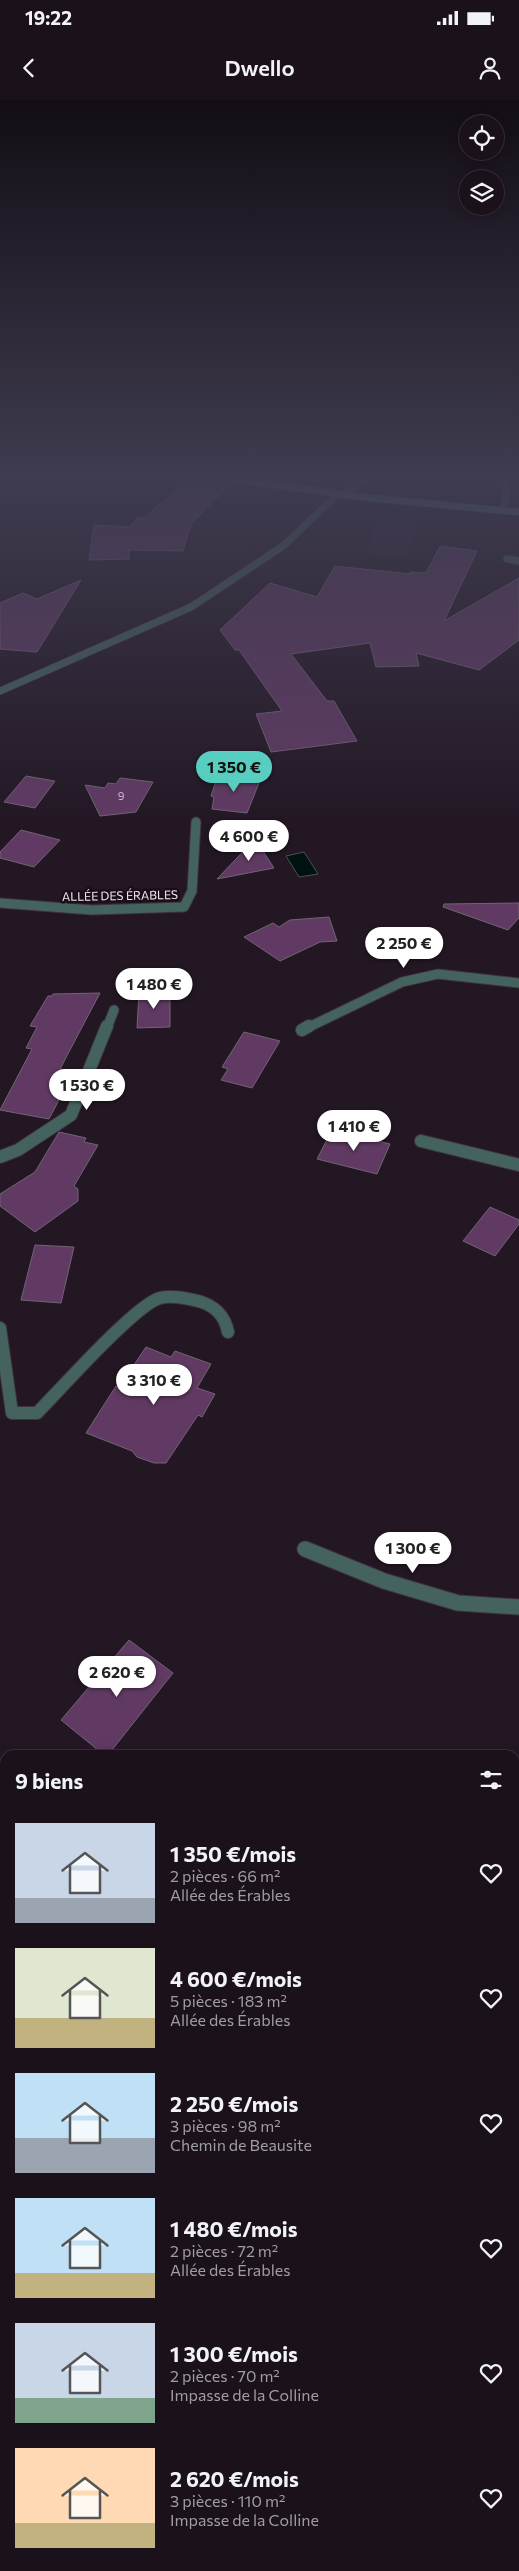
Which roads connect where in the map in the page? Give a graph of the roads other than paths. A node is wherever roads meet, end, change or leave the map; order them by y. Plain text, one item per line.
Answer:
1 (212, 593) edge
2 (0, 691) edge
3 (196, 822) dead end
4 (0, 903) edge
5 (519, 983) edge
6 (114, 1010) dead end
7 (302, 1030) dead end
8 (421, 1141) dead end
9 (0, 1157) edge
10 (519, 1165) edge
11 (0, 1328) edge
12 (228, 1332) dead end
13 (305, 1549) dead end
14 (519, 1607) edge

1 - 2 street
3 - 4 street, ALLÉE DES ÉRABLES
5 - 7 street
6 - 9 street
8 - 10 street
11 - 12 street
13 - 14 street

